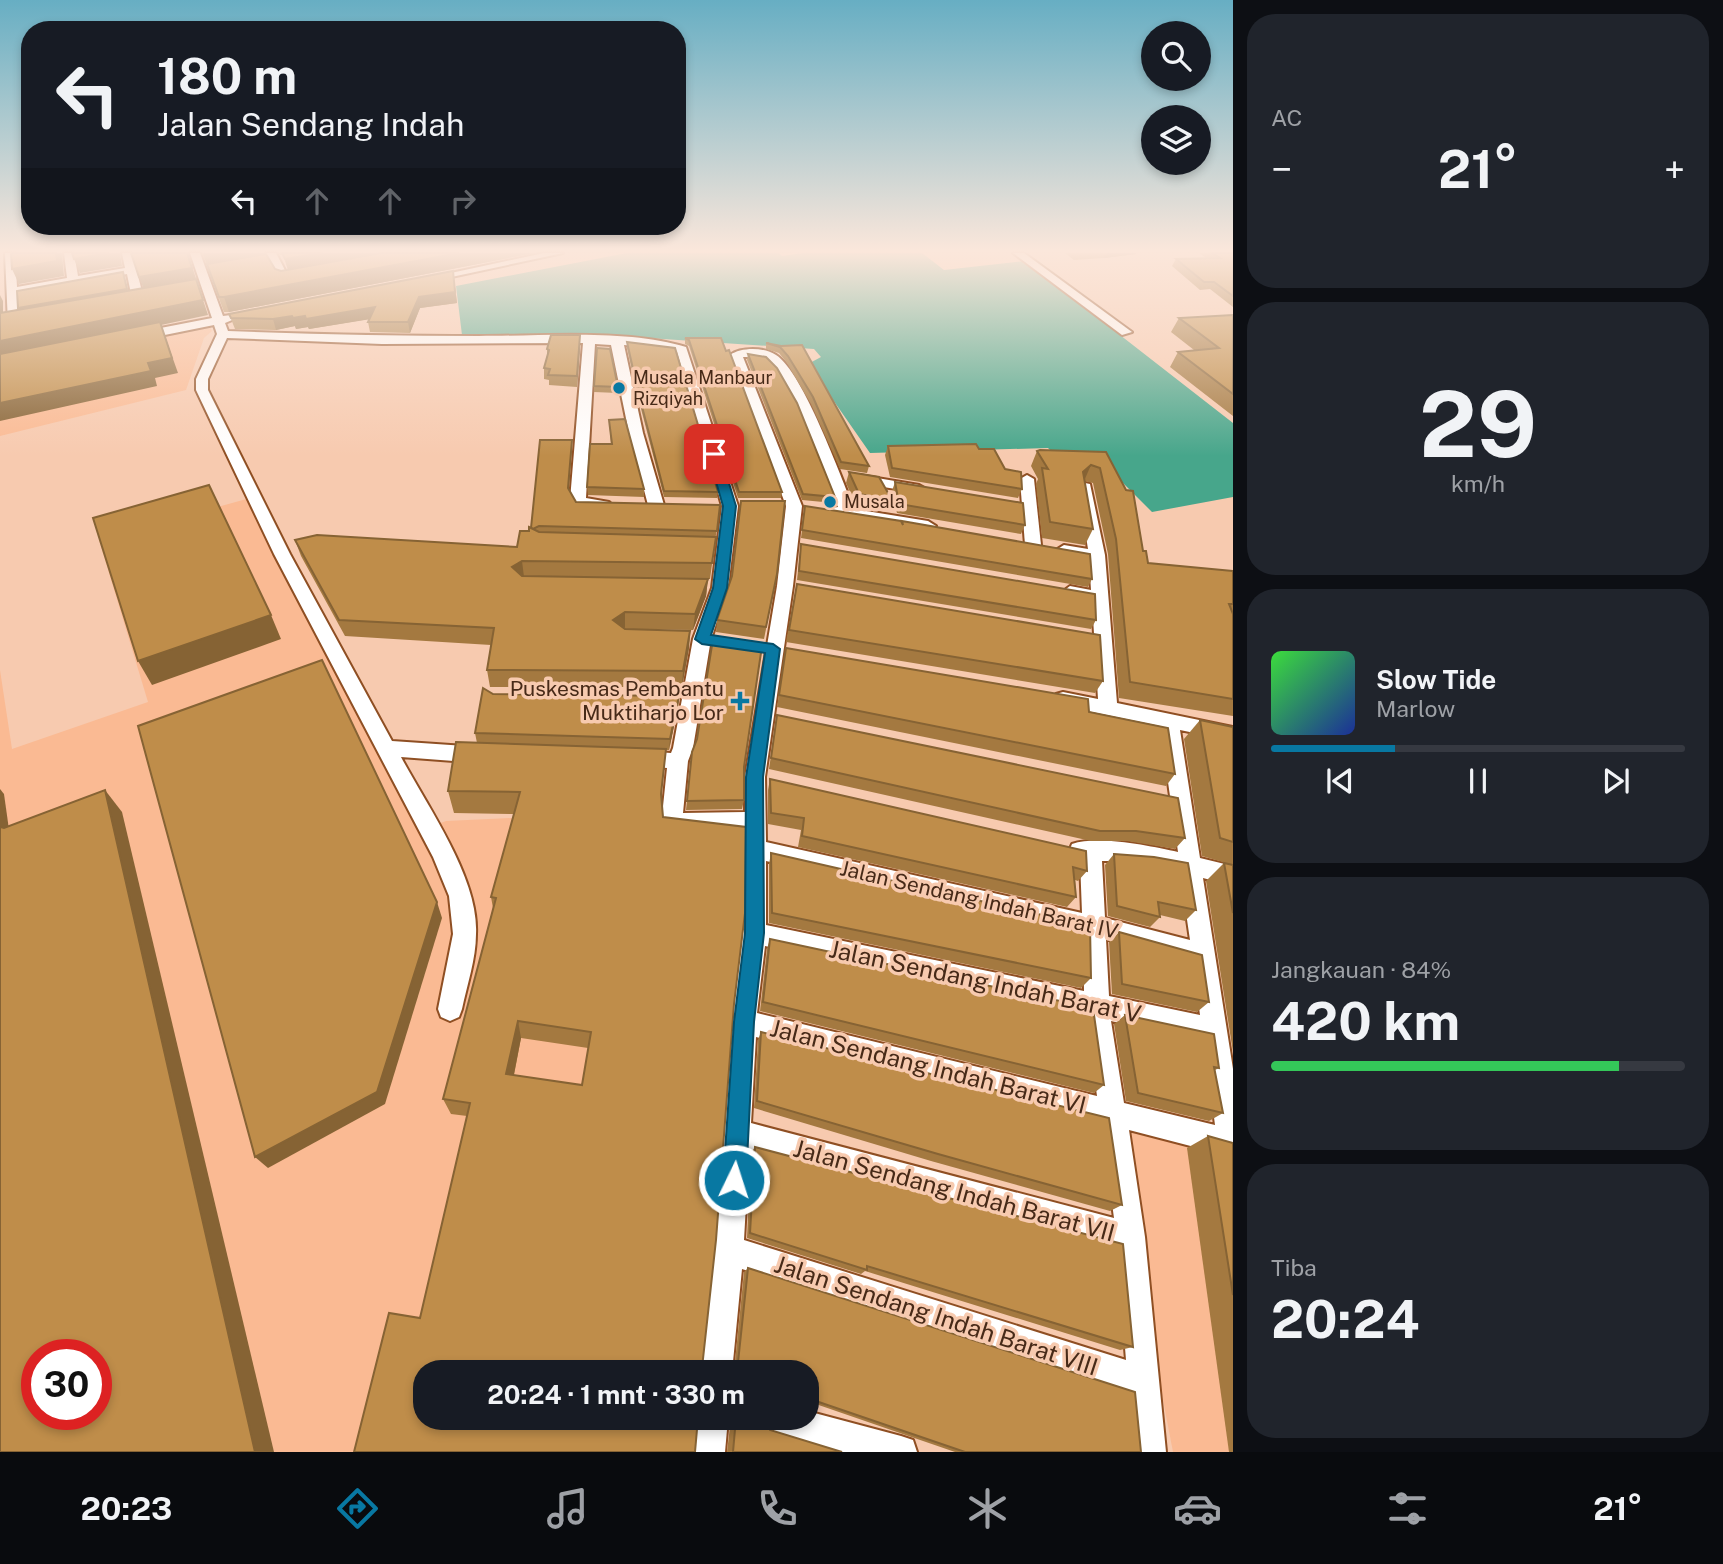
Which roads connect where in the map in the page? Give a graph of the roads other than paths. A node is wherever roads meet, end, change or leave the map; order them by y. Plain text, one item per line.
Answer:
1 (218, 321) edge
2 (232, 321) edge
3 (1111, 321) edge
4 (220, 326) junction
5 (1126, 332) dead end
6 (123, 340) edge
7 (589, 340) junction
8 (617, 342) junction
9 (833, 474) junction
10 (1027, 479) dead end
11 (1085, 487) edge
12 (938, 492) edge
13 (614, 505) edge
14 (655, 505) edge
15 (801, 507) junction
16 (848, 512) junction
17 (941, 529) edge
18 (1026, 544) joint
19 (1097, 555) junction
20 (1047, 588) edge
21 (1101, 597) junction
22 (696, 639) junction
23 (726, 642) edge
24 (1041, 695) edge
25 (1108, 706) junction
26 (1170, 721) junction
27 (1233, 734) edge
28 (386, 748) junction
29 (503, 755) edge
30 (621, 758) edge
31 (678, 761) junction
32 (755, 777) junction
33 (782, 783) edge
34 (754, 821) junction
35 (1064, 847) edge
36 (755, 849) junction
37 (1091, 853) junction
38 (1189, 863) junction
39 (1233, 876) edge
40 (1095, 926) junction
41 (755, 933) junction
42 (1202, 954) junction
43 (1097, 1007) junction
44 (450, 1009) dead end
45 (744, 1022) junction
46 (1215, 1031) junction
47 (1112, 1111) junction
48 (737, 1133) junction
49 (1232, 1143) edge
50 (1131, 1237) junction
51 (729, 1250) junction
52 (717, 1360) edge
53 (1142, 1381) junction
54 (711, 1430) edge
55 (819, 1430) edge
56 (709, 1452) edge
57 (901, 1452) edge
58 (1150, 1452) edge

1 - 4 street
2 - 4 street
3 - 5 street
4 - 6 street
4 - 7 street
4 - 28 street
7 - 8 street
7 - 13 street
8 - 14 street
8 - 22 street
9 - 12 street
9 - 15 street
9 - 16 street
10 - 18 street
11 - 19 street
15 - 16 street
15 - 32 street
16 - 17 street
18 - 19 street
19 - 21 street
20 - 21 street
21 - 25 street
22 - 23 street
22 - 31 street
24 - 25 street
25 - 26 street
26 - 27 street
26 - 38 street
28 - 29 street
28 - 44 street
30 - 31 street
31 - 34 street
32 - 33 street
32 - 34 street
34 - 36 street
35 - 37 street
36 - 40 street, Jalan Sendang Indah Barat IV
36 - 41 street
37 - 38 street
37 - 40 street
38 - 39 street
38 - 42 street
40 - 42 street, Jalan Sendang Indah Barat IV
40 - 43 street
41 - 43 street, Jalan Sendang Indah Barat V
41 - 45 street
42 - 46 street
43 - 46 street, Jalan Sendang Indah Barat V
43 - 47 street
45 - 47 street, Jalan Sendang Indah Barat VI
45 - 48 street
46 - 49 street
47 - 49 street, Jalan Sendang Indah Barat VI
47 - 50 street
48 - 50 street, Jalan Sendang Indah Barat VII
48 - 51 street
50 - 53 street
51 - 52 street
51 - 53 street, Jalan Sendang Indah Barat VIII
53 - 58 street
54 - 56 street
55 - 57 street

